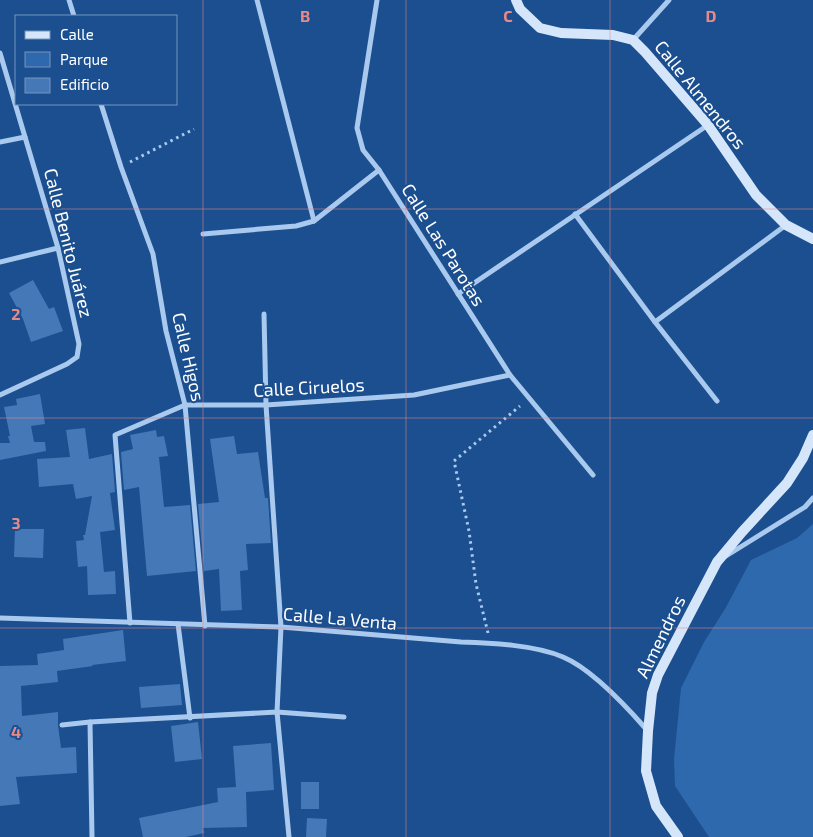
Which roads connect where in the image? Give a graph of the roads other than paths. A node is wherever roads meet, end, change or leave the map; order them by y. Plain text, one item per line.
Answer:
1 (69, 0) edge
2 (258, 0) edge
3 (378, 0) edge
4 (516, 0) edge
5 (669, 0) edge
6 (74, 15) edge
7 (632, 40) junction
8 (0, 54) edge
9 (15, 102) edge
10 (16, 105) edge
11 (101, 105) edge
12 (708, 125) junction
13 (26, 137) junction
14 (0, 142) edge
15 (379, 170) junction
16 (575, 214) junction
17 (314, 221) junction
18 (786, 225) junction
19 (204, 234) dead end
20 (813, 239) edge
21 (58, 248) junction
22 (0, 262) edge
23 (458, 294) junction
24 (264, 314) dead end
25 (655, 322) junction
26 (510, 375) junction
27 (0, 395) edge
28 (717, 401) dead end
29 (185, 405) junction
30 (266, 405) junction
31 (813, 435) edge
32 (593, 475) dead end
33 (813, 498) edge
34 (718, 562) junction
35 (0, 618) edge
36 (130, 623) junction
37 (178, 624) junction
38 (205, 626) junction
39 (281, 627) junction
40 (277, 712) junction
41 (344, 717) dead end
42 (190, 718) junction
43 (90, 722) junction
44 (62, 726) dead end
45 (648, 731) junction
46 (92, 837) edge
47 (289, 837) edge
48 (678, 837) edge

1 - 6 street
2 - 17 street
3 - 15 street, Calle Las Parotas
4 - 7 street, Calle Almendros
5 - 7 street
7 - 12 street, Calle Almendros
8 - 9 street, Calle Benito Juárez
10 - 13 street, Calle Benito Juárez
11 - 29 street, Calle Higos
12 - 16 street
12 - 18 street, Calle Almendros
13 - 14 street
13 - 21 street, Calle Benito Juárez
15 - 17 street
15 - 23 street, Calle Las Parotas
16 - 23 street
16 - 25 street
17 - 19 street
18 - 20 street, Calle Almendros
18 - 25 street
21 - 22 street
21 - 27 street, Calle Benito Juárez
23 - 26 street, Calle Las Parotas
24 - 30 street
25 - 28 street
26 - 30 street, Calle Ciruelos
26 - 32 street, Calle Las Parotas
29 - 30 street, Calle Ciruelos
29 - 36 street, Calle Ciruelos
29 - 38 street, Calle Higos
30 - 39 street
31 - 34 street
33 - 34 street
34 - 45 street, Almendros
35 - 36 street, Calle La Venta
36 - 37 street, Calle La Venta
37 - 38 street, Calle La Venta
37 - 42 street
38 - 39 street, Calle La Venta
39 - 40 street
39 - 45 street, Calle La Venta
40 - 41 street
40 - 42 street
40 - 47 street
42 - 43 street
43 - 44 street
43 - 46 street
45 - 48 street, Almendros

